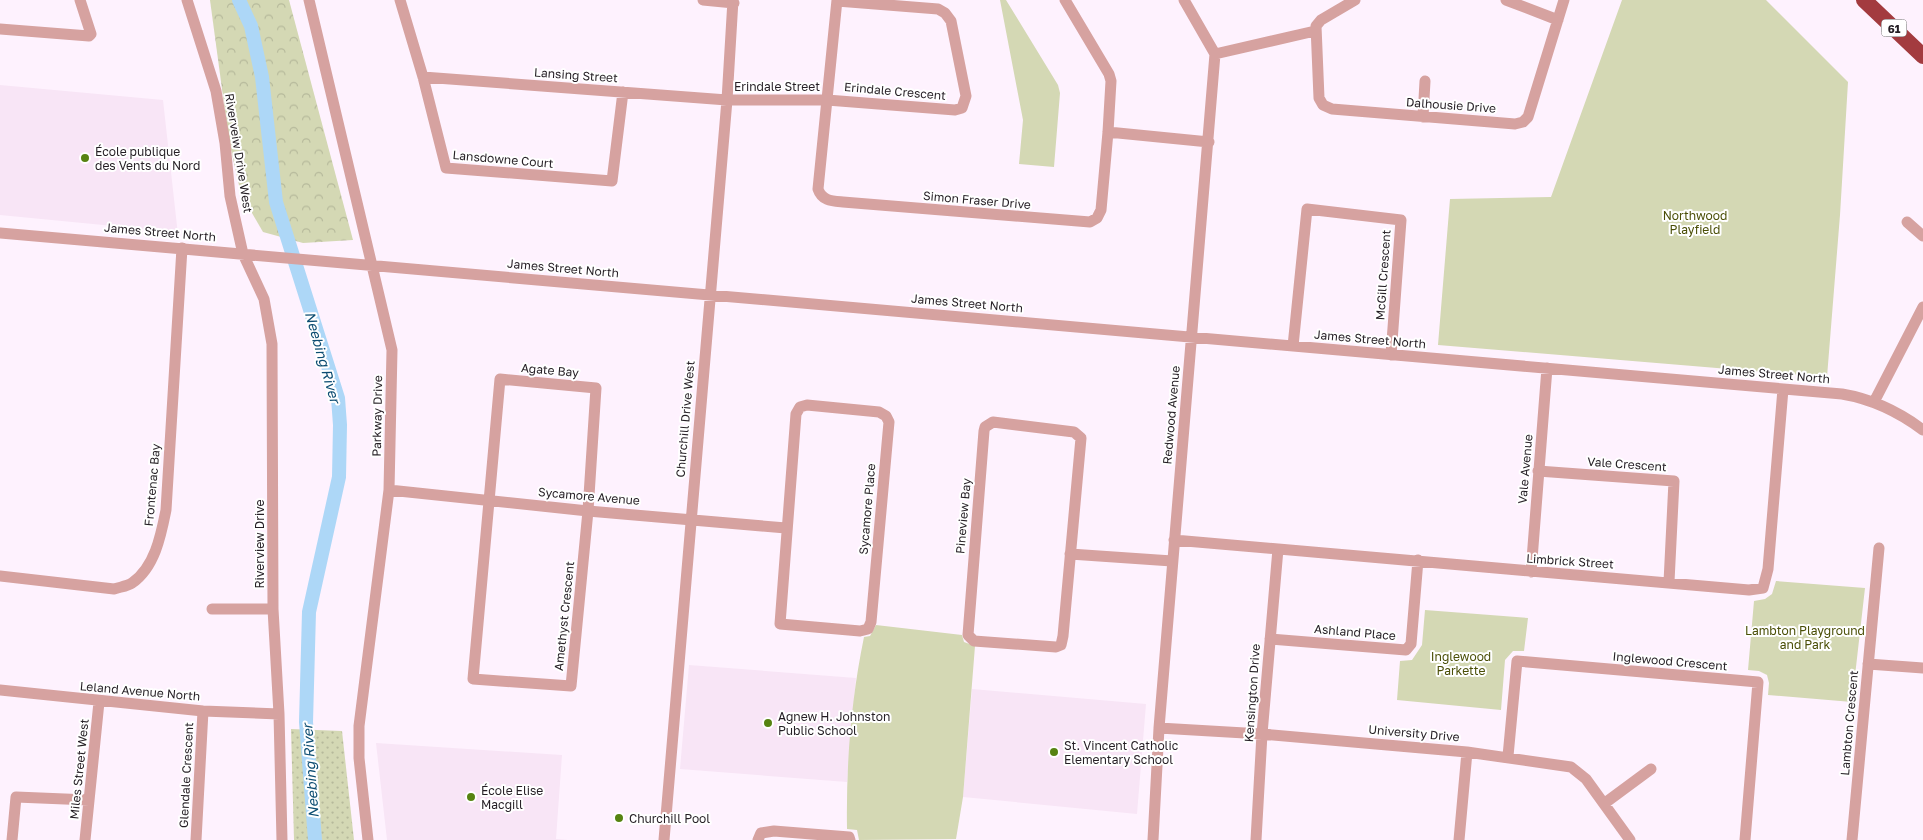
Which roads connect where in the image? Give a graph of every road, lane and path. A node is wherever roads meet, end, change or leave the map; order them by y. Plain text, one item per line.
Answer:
1 (80, 0) edge
2 (187, 0) edge
3 (309, 0) edge
4 (400, 0) edge
5 (703, 0) edge
6 (1065, 0) edge
7 (1184, 0) edge
8 (1354, 0) edge
9 (1506, 0) edge
10 (1564, 0) edge
11 (1864, 0) edge
12 (1878, 0) edge
13 (837, 1) edge
14 (733, 2) edge
15 (1558, 20) junction
16 (0, 29) edge
17 (1315, 31) junction
18 (1923, 44) edge
19 (1215, 54) junction
20 (1923, 56) edge
21 (423, 77) junction
22 (1425, 81) dead end
23 (623, 92) junction
24 (727, 100) junction
25 (827, 100) junction
26 (1422, 117) junction
27 (1108, 132) junction
28 (1209, 142) junction
29 (1907, 222) dead end
30 (0, 233) edge
31 (1923, 236) edge
32 (182, 248) junction
33 (243, 254) junction
34 (370, 265) junction
35 (710, 294) junction
36 (1923, 307) edge
37 (1192, 338) junction
38 (1293, 346) junction
39 (1391, 355) junction
40 (1547, 368) junction
41 (1783, 388) junction
42 (1874, 402) junction
43 (1923, 430) edge
44 (1538, 471) junction
45 (389, 490) junction
46 (490, 500) junction
47 (588, 511) junction
48 (690, 519) junction
49 (786, 528) junction
50 (1174, 540) junction
51 (1278, 548) junction
52 (1879, 548) dead end
53 (1070, 554) junction
54 (1418, 560) junction
55 (1172, 561) junction
56 (1531, 572) junction
57 (0, 576) edge
58 (1669, 582) junction
59 (212, 609) dead end
60 (273, 609) junction
61 (1270, 639) junction
62 (1868, 664) junction
63 (1923, 668) edge
64 (0, 690) edge
65 (99, 702) junction
66 (203, 711) junction
67 (279, 714) junction
68 (1159, 728) junction
69 (1262, 734) junction
70 (1467, 752) junction
71 (1508, 756) junction
72 (1652, 769) dead end
73 (89, 800) junction
74 (1605, 803) junction
75 (12, 840) edge
76 (85, 840) edge
77 (196, 840) edge
78 (282, 840) edge
79 (368, 840) edge
80 (664, 840) edge
81 (758, 840) edge
82 (850, 840) edge
83 (1153, 840) edge
84 (1256, 840) edge
85 (1459, 840) edge
86 (1630, 840) edge
87 (1745, 840) edge
88 (1852, 840) edge

1 - 16 street
2 - 33 street, Riverveiw Drive West
3 - 34 street, Parkway Drive
4 - 21 street, Lansdowne Court
5 - 14 street
6 - 27 street, Simon Fraser Drive
7 - 19 street
8 - 17 street
9 - 15 street
10 - 15 street, Dalhousie Drive
11 - 20 highway, 61
12 - 18 highway, 61
13 - 25 street, Simon Fraser Drive
13 - 25 street, Erindale Crescent
14 - 24 street, Churchill Drive West
15 - 26 street, Dalhousie Drive
17 - 19 street
17 - 26 street, Dalhousie Drive
19 - 28 street, Redwood Avenue
21 - 23 street, Lansing Street
21 - 23 street, Lansdowne Court
22 - 26 street
23 - 24 street, Lansing Street
24 - 25 street, Erindale Street
24 - 35 street, Churchill Drive West
25 - 27 street, Simon Fraser Drive
27 - 28 street
28 - 37 street, Redwood Avenue
29 - 31 street
30 - 32 street, James Street North
32 - 33 street, James Street North
32 - 57 street, Frontenac Bay
33 - 34 street, James Street North
33 - 60 street, Riverview Drive
34 - 35 street, James Street North
34 - 45 street, Parkway Drive
35 - 37 street, James Street North
35 - 48 street, Churchill Drive West
36 - 42 street
37 - 38 street, James Street North
37 - 50 street, Redwood Avenue
38 - 39 street, James Street North
38 - 39 street, McGill Crescent
39 - 40 street, James Street North
40 - 41 street, James Street North
40 - 44 street, Vale Avenue
41 - 42 street, James Street North
41 - 58 street, Limbrick Street
42 - 43 street, James Street North
44 - 56 street, Vale Avenue
44 - 58 street, Vale Crescent
45 - 46 street, Sycamore Avenue
45 - 79 street, Parkway Drive
46 - 47 street, Sycamore Avenue
46 - 47 street, Agate Bay
46 - 47 street, Amethyst Crescent
47 - 48 street, Sycamore Avenue
48 - 49 street, Sycamore Avenue
48 - 80 street, Churchill Drive West
49 - 49 street, Sycamore Place
50 - 51 street, Limbrick Street
50 - 55 street, Redwood Avenue
51 - 54 street, Limbrick Street
51 - 61 street, Kensington Drive
52 - 62 street
53 - 53 street, Pineview Bay
53 - 55 street
54 - 56 street, Limbrick Street
54 - 61 street, Ashland Place
55 - 68 street, Redwood Avenue
56 - 58 street, Limbrick Street
59 - 60 street
60 - 67 street, Riverview Drive
61 - 69 street, Kensington Drive
62 - 63 street, Lambton Crescent
62 - 88 street, Lambton Crescent
64 - 65 street, Leland Avenue North
65 - 66 street, Leland Avenue North
65 - 73 street, Miles Street West
66 - 67 street, Leland Avenue North
66 - 77 street, Glendale Crescent
67 - 78 street, Riverview Drive
68 - 69 street, University Drive
68 - 83 street, Redwood Avenue
69 - 70 street, University Drive
69 - 84 street, Kensington Drive
70 - 71 street, University Drive
70 - 85 street
71 - 74 street, University Drive
71 - 87 street, Inglewood Crescent
72 - 74 street
73 - 75 street
73 - 76 street, Miles Street West
74 - 86 street, University Drive
81 - 82 street

